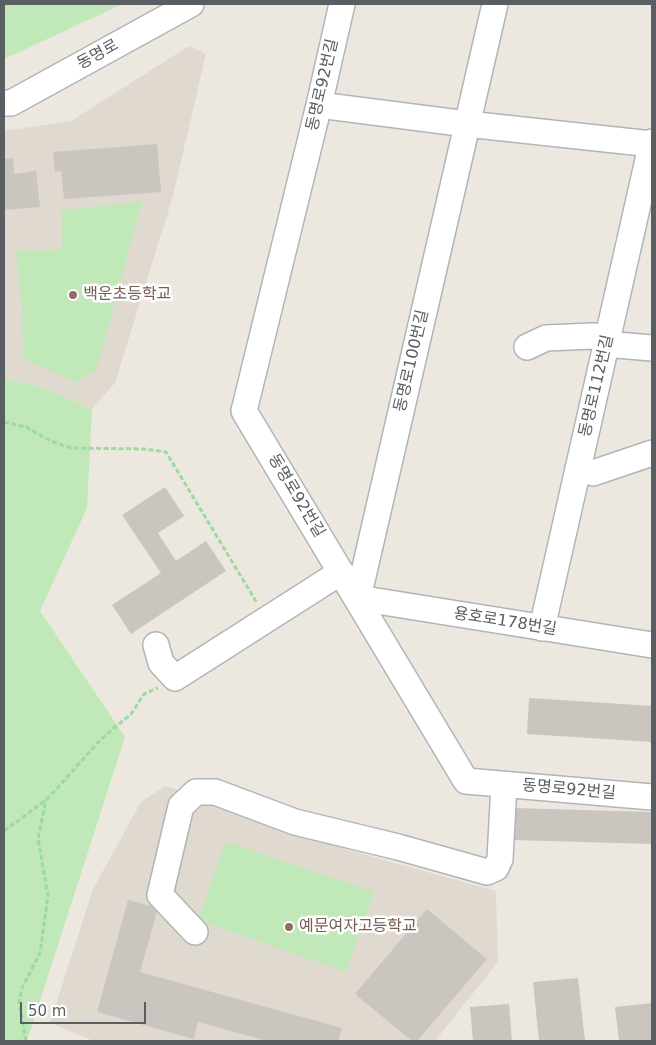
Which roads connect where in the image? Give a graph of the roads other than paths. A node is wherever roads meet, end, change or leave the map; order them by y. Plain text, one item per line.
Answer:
1 (191, 4) edge
2 (342, 4) edge
3 (495, 4) edge
4 (4, 103) edge
5 (319, 105) junction
6 (467, 124) junction
7 (652, 143) edge
8 (608, 338) junction
9 (526, 348) dead end
10 (652, 348) edge
11 (652, 453) edge
12 (578, 468) junction
13 (342, 572) junction
14 (358, 598) junction
15 (542, 628) junction
16 (156, 645) dead end
17 (652, 645) edge
18 (504, 785) junction
19 (652, 797) edge
20 (195, 932) dead end

1 - 4 street, 동명로
2 - 5 street, 동명로92번길
3 - 6 street, 동명로100번길
5 - 6 street
5 - 13 street, 동명로92번길
6 - 7 street, 동명로112번길
6 - 14 street, 동명로100번길
7 - 8 street, 동명로112번길
8 - 9 street
8 - 10 street
8 - 12 street, 동명로112번길
11 - 12 street
12 - 15 street, 동명로112번길
13 - 14 street, 동명로92번길
13 - 16 street
14 - 15 street, 용호로178번길
14 - 18 street, 동명로92번길
15 - 17 street, 용호로178번길
18 - 19 street, 동명로92번길
18 - 20 street

